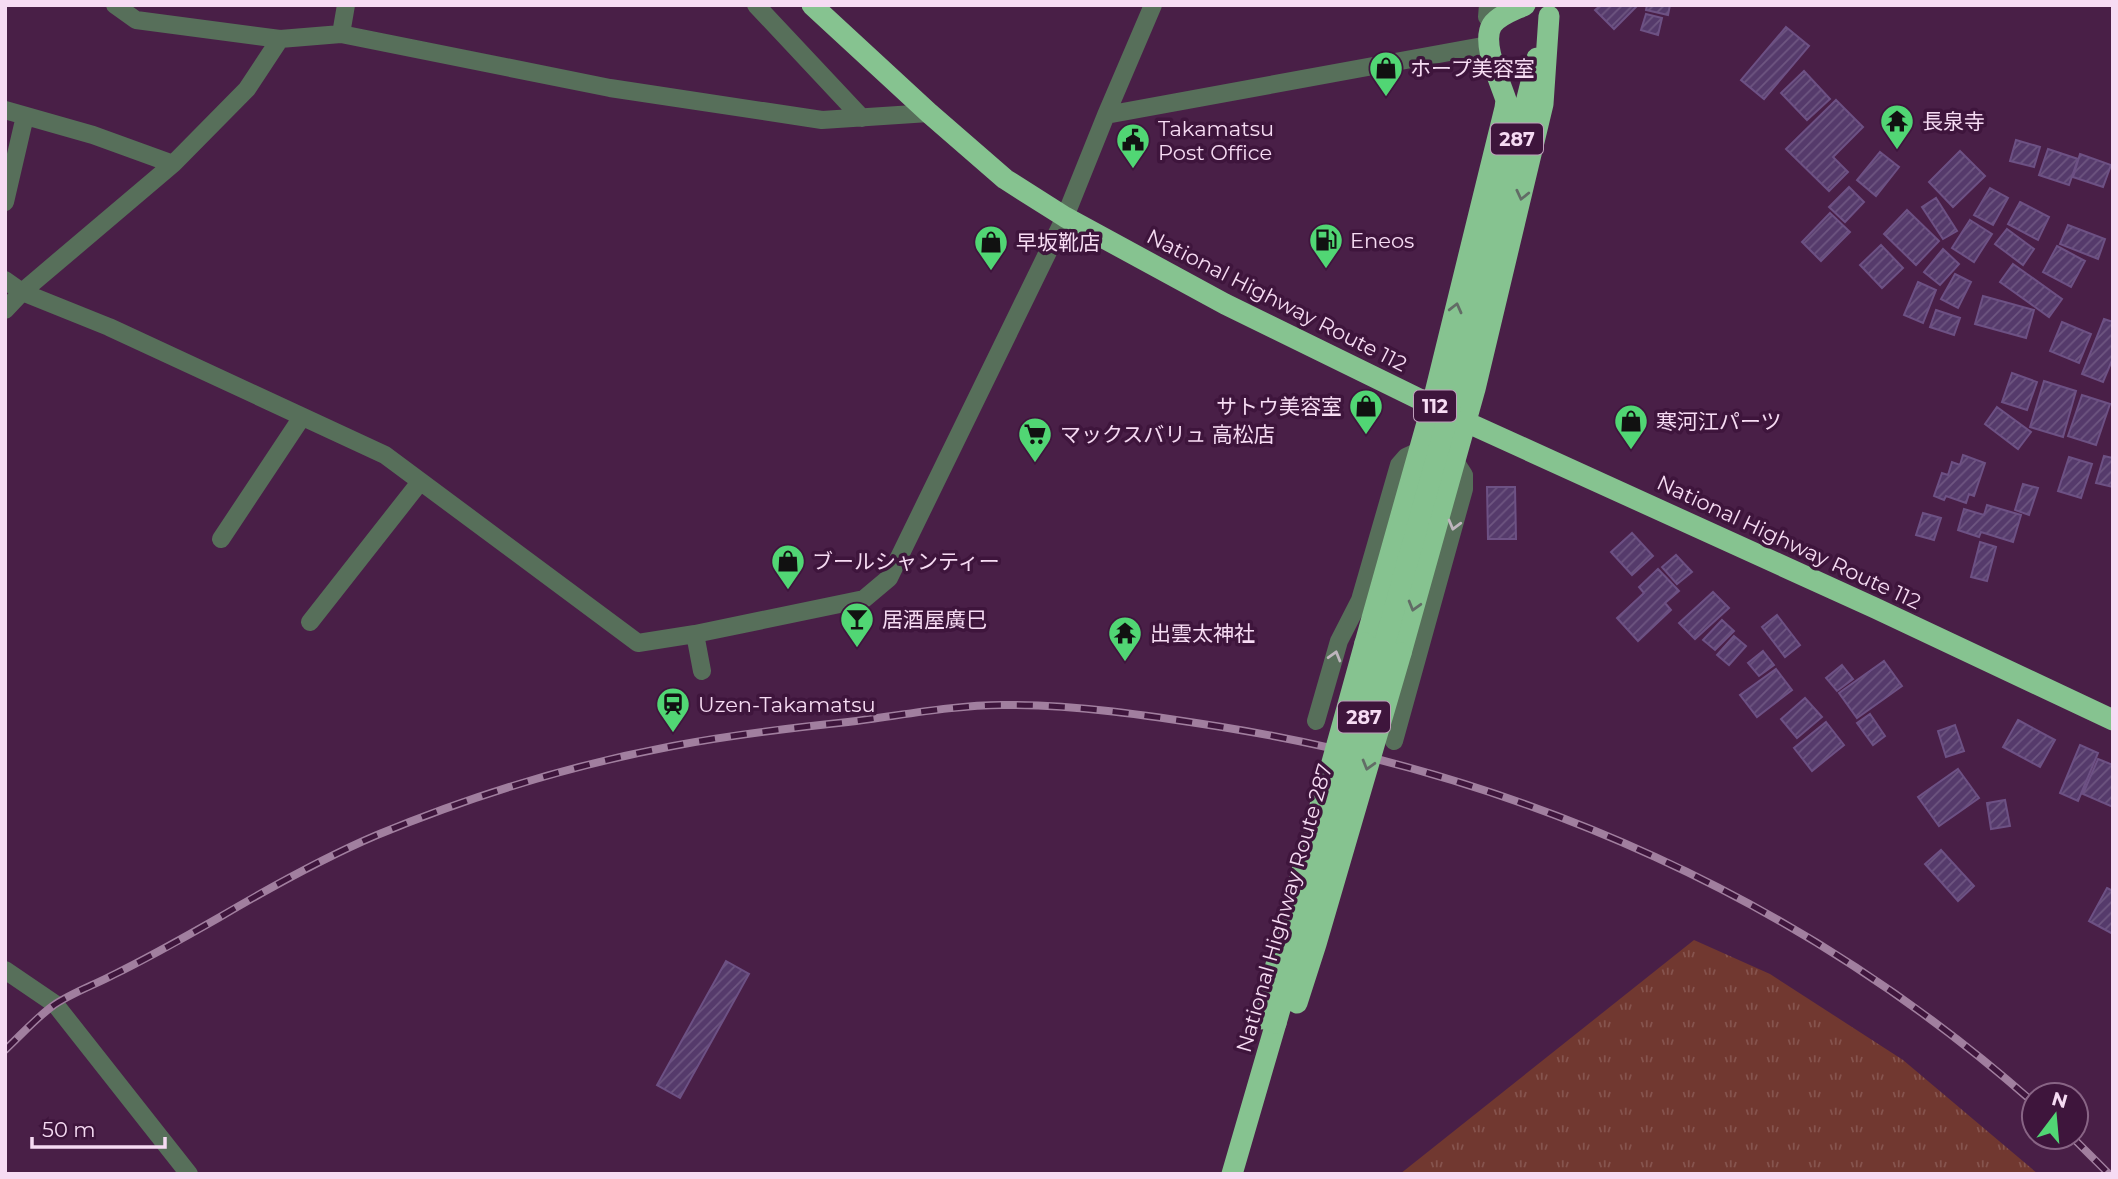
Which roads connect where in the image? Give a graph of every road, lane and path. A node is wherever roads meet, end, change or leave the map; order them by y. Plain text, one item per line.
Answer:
1 (115, 5) edge
2 (346, 5) edge
3 (756, 5) edge
4 (812, 5) edge
5 (1153, 5) edge
6 (1525, 5) edge
7 (1550, 11) edge
8 (1490, 25) edge
9 (341, 34) junction
10 (280, 40) junction
11 (5, 110) edge
12 (929, 113) junction
13 (1106, 115) junction
14 (25, 116) junction
15 (862, 118) junction
16 (173, 164) junction
17 (5, 202) edge
18 (1065, 217) junction
19 (5, 281) edge
20 (22, 292) junction
21 (5, 310) edge
22 (1432, 405) junction
23 (302, 417) junction
24 (1466, 422) junction
25 (1419, 451) junction
26 (1455, 461) junction
27 (420, 482) junction
28 (221, 539) dead end
29 (310, 622) dead end
30 (695, 634) junction
31 (702, 671) dead end
32 (2113, 720) edge
33 (1315, 721) dead end
34 (1394, 741) dead end
35 (5, 970) edge
36 (1275, 1023) junction
37 (189, 1174) edge
38 (1232, 1174) edge

1 - 10 street
2 - 9 street
3 - 15 street
4 - 12 highway, National Highway Route 112 / 112
5 - 13 street
6 - 8 highway
7 -> 24 highway, 287
7 - 36 highway, National Highway Route 287 / 287, bridge
8 - 13 street
22 -> 8 highway, 287
9 - 10 street
9 - 15 street
10 - 16 street
11 - 14 street
12 - 15 street
12 - 18 highway, National Highway Route 112 / 112
13 - 18 street
14 - 16 street
14 - 17 street
16 - 20 street
18 - 22 highway, National Highway Route 112 / 112
18 - 30 street
19 - 20 street
20 - 21 street
20 - 23 street
22 - 24 highway, National Highway Route 112 / 112
22 - 25 highway, 287
23 - 27 street
23 - 28 street
24 - 26 highway, 287
24 - 32 highway, National Highway Route 112 / 112
33 -> 25 street
25 - 36 highway, 287, bridge
26 -> 34 street
26 -> 36 highway, 287, bridge
27 - 29 street
27 - 30 street
30 - 31 street
35 - 37 street
36 - 38 highway, National Highway Route 287 / 287

